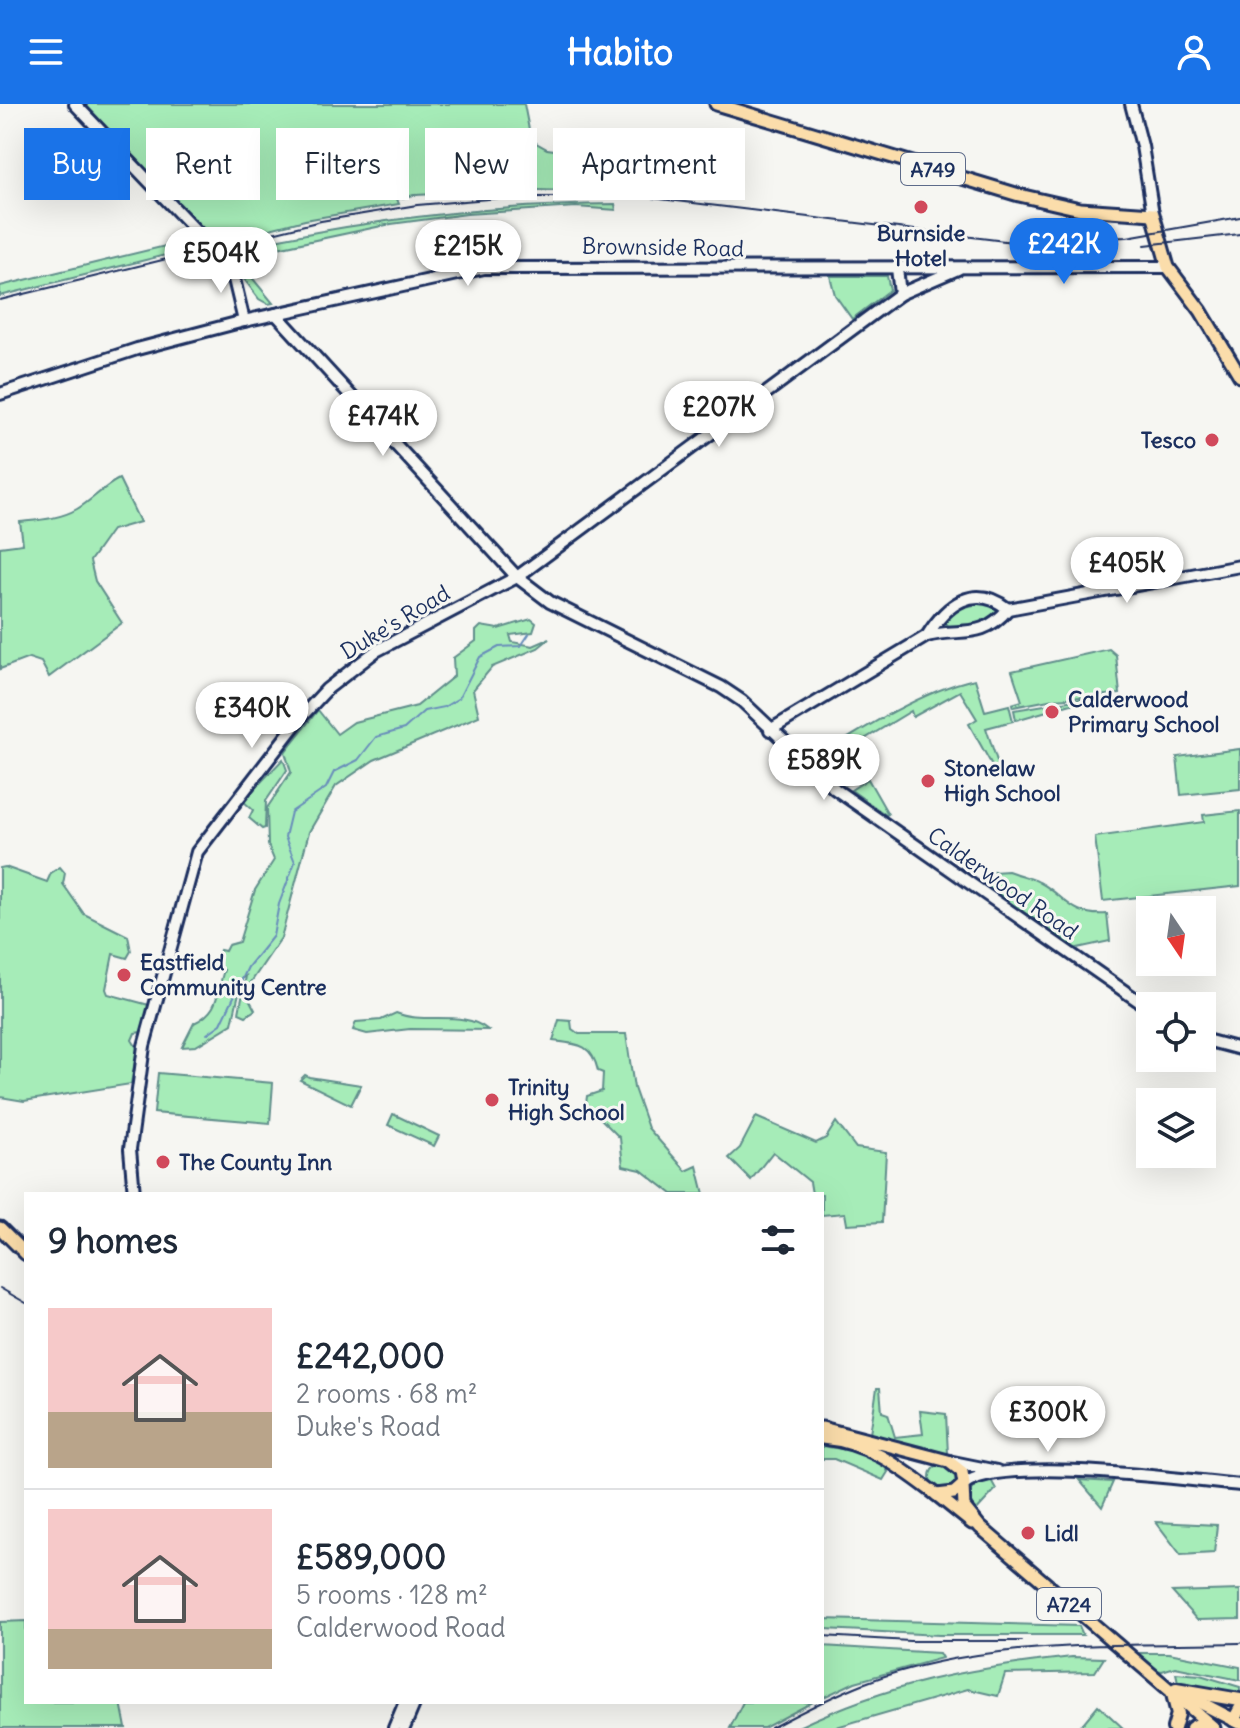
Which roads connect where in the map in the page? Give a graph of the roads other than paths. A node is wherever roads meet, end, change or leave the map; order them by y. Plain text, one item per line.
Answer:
1 (75, 104) edge
2 (716, 104) edge
3 (1131, 104) edge
4 (1153, 214) junction
5 (1168, 267) junction
6 (897, 268) junction
7 (958, 269) junction
8 (900, 294) junction
9 (276, 314) junction
10 (244, 321) junction
11 (1240, 376) edge
12 (0, 394) edge
13 (1240, 566) edge
14 (517, 577) junction
15 (1008, 609) junction
16 (927, 636) junction
17 (770, 730) junction
18 (1136, 999) edge
19 (1216, 1043) edge
20 (1240, 1049) edge
21 (134, 1192) edge
22 (0, 1228) edge
23 (24, 1252) edge
24 (824, 1435) edge
25 (943, 1460) junction
26 (999, 1472) junction
27 (925, 1483) junction
28 (963, 1485) junction
29 (1240, 1485) edge
30 (937, 1495) junction
31 (980, 1527) junction
32 (1174, 1692) junction
33 (1240, 1700) edge
34 (404, 1704) edge
35 (414, 1704) edge
36 (1236, 1719) edge
37 (1209, 1725) edge
38 (394, 1728) edge
39 (404, 1728) edge
40 (1174, 1728) edge
41 (1192, 1728) edge

1 - 10 street, bridge
2 - 4 main road, A749
3 - 4 street
4 - 5 main road
5 - 7 street, Duke's Road
5 - 11 main road
6 - 7 street, Brownside Road
6 - 8 street
6 - 9 street, Brownside Road
7 - 8 street, Duke's Road
8 - 14 street, Duke's Road
9 - 10 street, Brownside Road
9 - 14 street, Calderwood Road
10 - 12 street, Brownside Road
13 - 15 street
14 - 17 street, Calderwood Road
14 - 21 street, Duke's Road
15 - 16 street
15 - 16 street
16 - 17 street
17 - 18 street, Calderwood Road
19 - 20 street
22 - 23 main road
24 - 25 main road
24 - 27 main road
25 - 26 street
25 - 27 main road
25 - 28 main road
26 - 28 street
26 - 29 street
27 - 30 main road
28 - 30 main road
28 - 31 main road, A724
30 - 31 main road, A724
31 - 32 main road, A724
32 - 33 highway
32 - 36 main road, A724
32 - 37 main road, A724
32 - 40 highway
34 - 38 street
35 - 39 street
36 - 37 main road
37 - 41 highway

